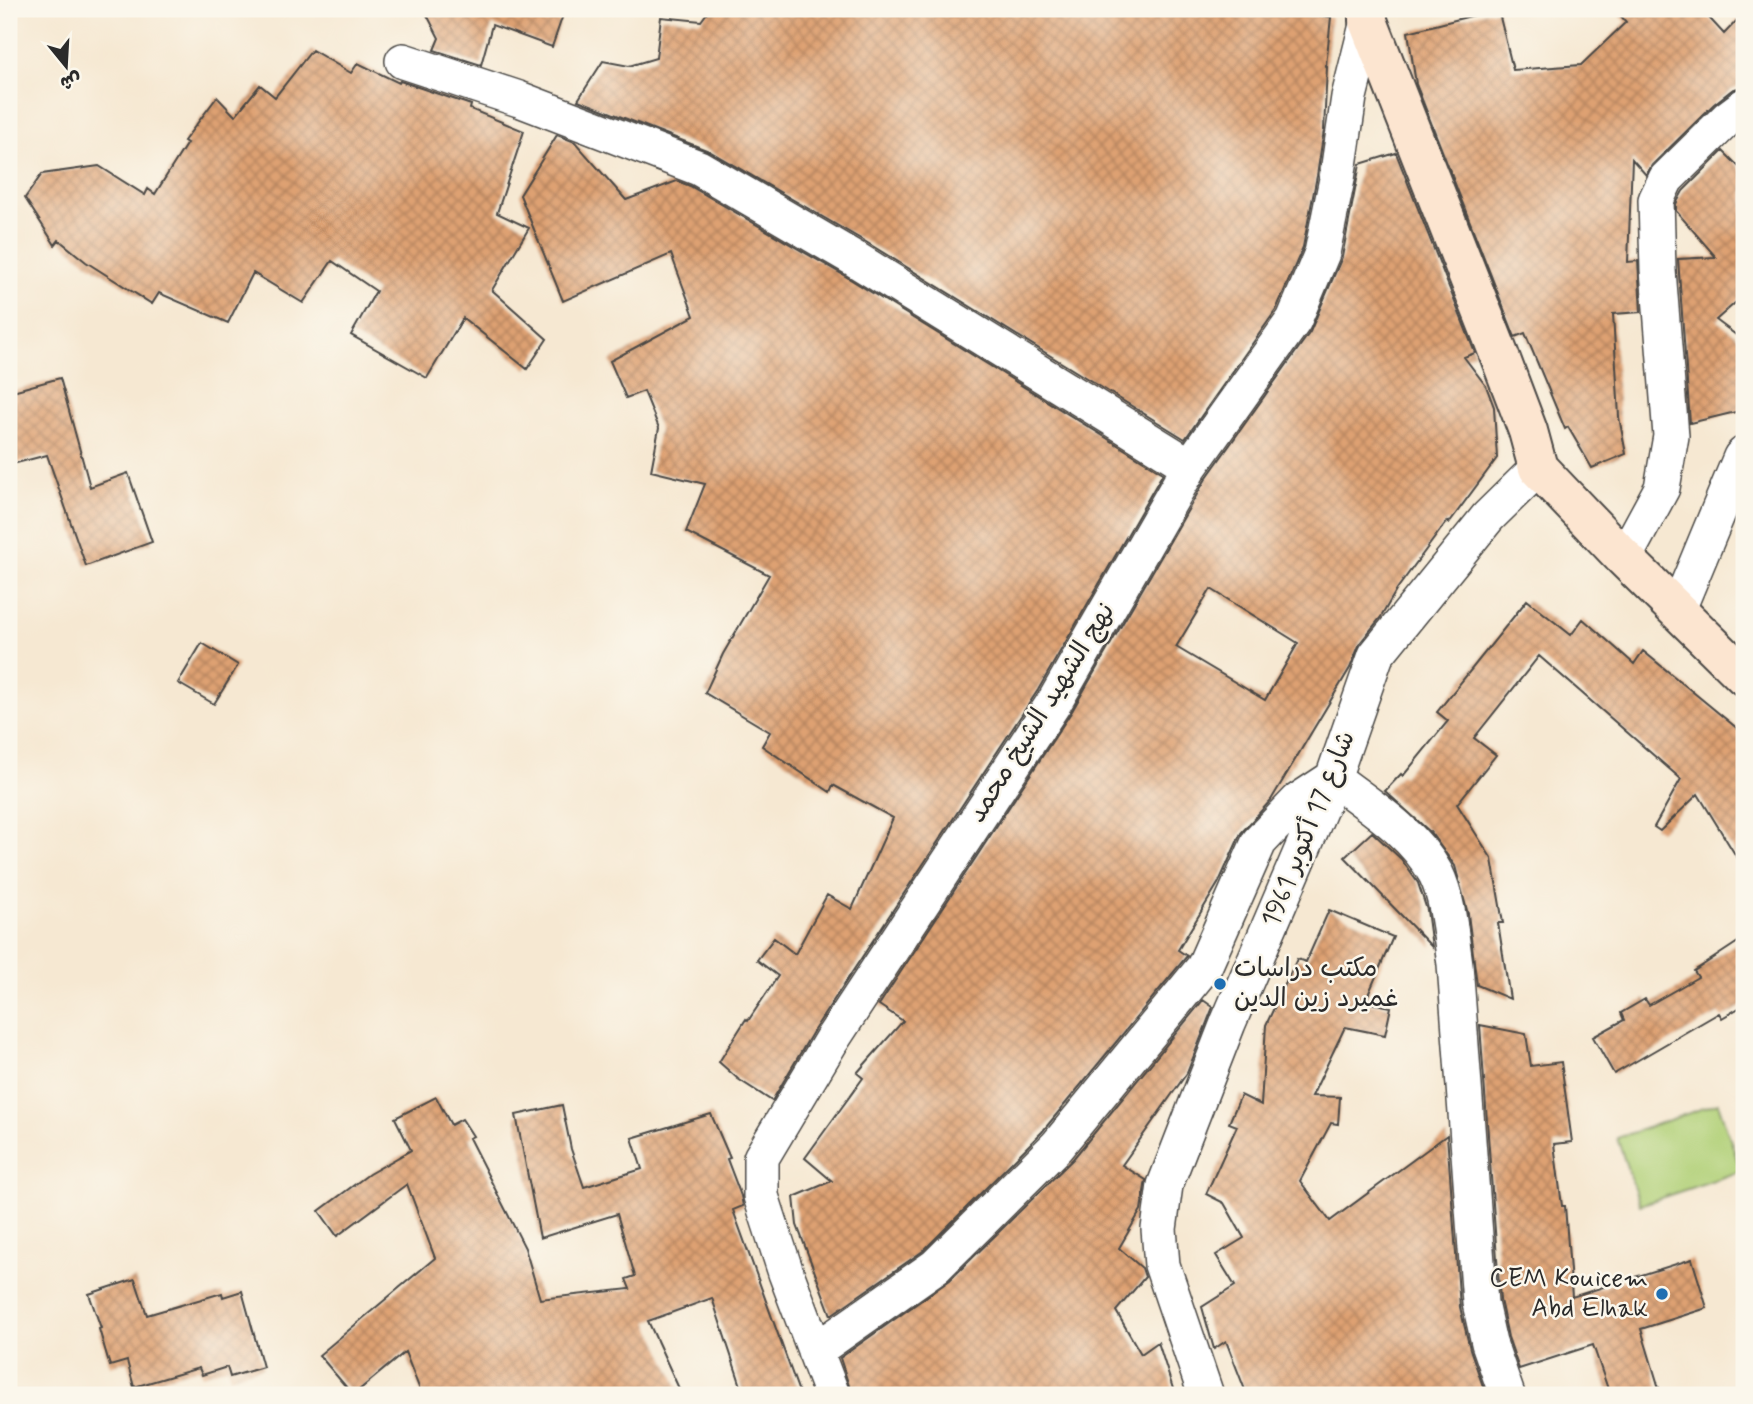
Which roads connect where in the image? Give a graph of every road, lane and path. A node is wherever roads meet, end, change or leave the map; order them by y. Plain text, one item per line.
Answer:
1 (1368, 15) edge
2 (403, 61) dead end
3 (1739, 120) edge
4 (1744, 454) edge
5 (1190, 466) junction
6 (1538, 468) junction
7 (1624, 558) junction
8 (1678, 609) junction
9 (1744, 676) edge
10 (1333, 778) junction
11 (815, 1351) junction
12 (832, 1395) edge
13 (1206, 1395) edge
14 (1507, 1395) edge

1 - 5 street, نهج الشهيد الشيخ محمد
1 - 6 main road
2 - 5 street
3 - 7 street
4 - 8 street
5 - 11 street, نهج الشهيد الشيخ محمد
6 - 7 main road
6 - 10 street, شارع 17 أكتوبر 1961
7 - 8 main road
8 - 9 main road
10 - 11 street
10 - 13 street, شارع 17 أكتوبر 1961
10 - 14 street
11 - 12 street, نهج الشهيد الشيخ محمد

